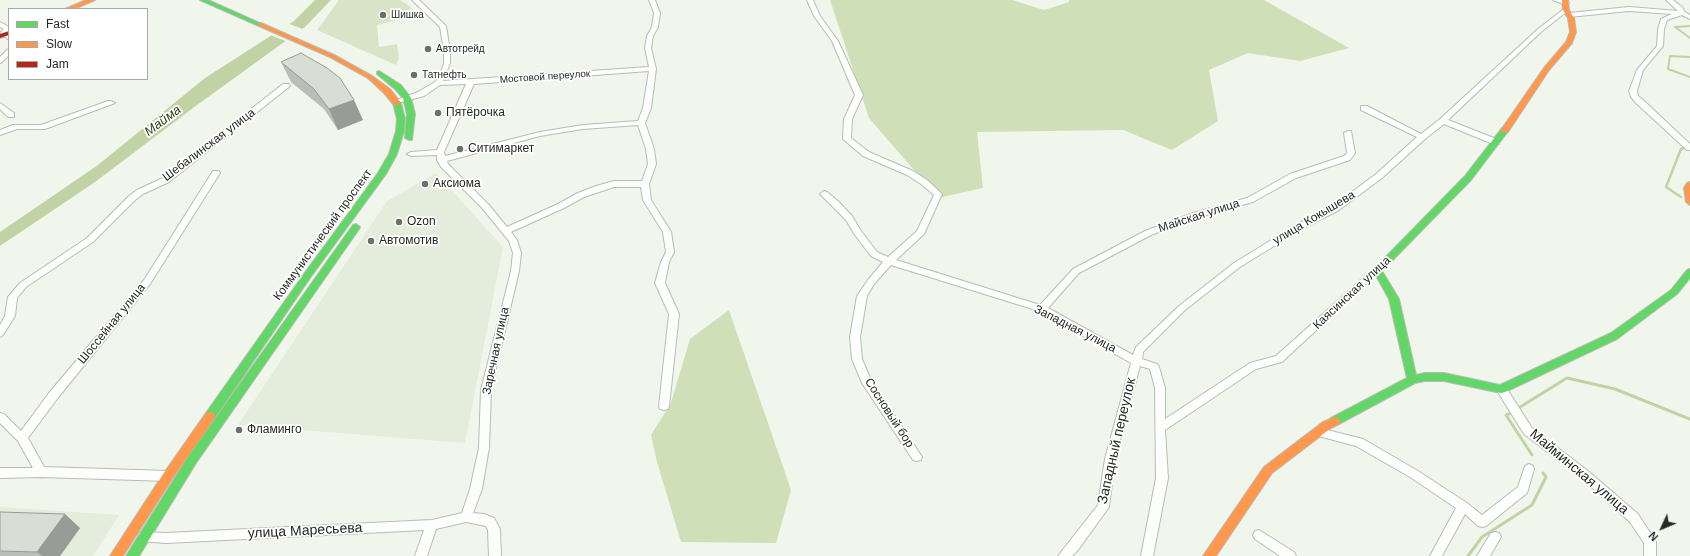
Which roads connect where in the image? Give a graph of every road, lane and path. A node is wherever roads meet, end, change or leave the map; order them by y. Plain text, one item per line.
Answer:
1 (92, 0) edge
2 (98, 0) edge
3 (203, 0) edge
4 (221, 0) edge
5 (415, 0) edge
6 (652, 0) edge
7 (810, 0) edge
8 (1556, 0) edge
9 (1669, 0) edge
10 (1567, 7) edge
11 (71, 8) edge
12 (77, 8) edge
13 (1682, 13) junction
14 (1690, 17) edge
15 (8, 52) edge
16 (0, 61) edge
17 (653, 69) junction
18 (471, 82) junction
19 (438, 83) junction
20 (286, 86) dead end
21 (407, 98) junction
22 (396, 101) junction
23 (111, 104) dead end
24 (0, 105) edge
25 (1364, 108) dead end
26 (11, 115) dead end
27 (1443, 121) junction
28 (641, 123) junction
29 (0, 133) edge
30 (1348, 133) dead end
31 (1422, 137) junction
32 (1496, 142) junction
33 (1690, 148) edge
34 (411, 154) dead end
35 (441, 156) junction
36 (401, 160) dead end
37 (216, 173) dead end
38 (645, 184) junction
39 (1690, 185) edge
40 (824, 194) dead end
41 (1690, 200) edge
42 (362, 219) dead end
43 (506, 231) junction
44 (889, 261) junction
45 (1377, 270) junction
46 (1690, 272) edge
47 (1042, 309) junction
48 (0, 333) edge
49 (1136, 361) junction
50 (1412, 380) junction
51 (1501, 389) junction
52 (664, 406) dead end
53 (0, 417) edge
54 (1160, 428) junction
55 (1319, 432) junction
56 (22, 438) junction
57 (917, 457) dead end
58 (1529, 469) dead end
59 (41, 472) junction
60 (0, 473) edge
61 (168, 476) junction
62 (1463, 506) junction
63 (466, 517) junction
64 (432, 525) junction
65 (1259, 535) dead end
66 (144, 537) junction
67 (1495, 537) dead end
68 (116, 556) edge
69 (132, 556) edge
70 (421, 556) edge
71 (495, 556) edge
72 (1064, 556) edge
73 (1147, 556) edge
74 (1209, 556) edge
75 (1290, 556) edge
76 (1436, 556) edge
77 (1483, 556) edge
78 (1650, 556) edge

1 - 11 main road
2 - 12 main road
3 - 22 main road
4 - 21 main road
5 - 19 street
6 - 17 street
7 - 44 street, Сосновый бор
8 - 10 street
9 - 13 street
10 - 13 street
10 - 27 street, улица Кокышева
10 - 32 main road, Каясинская улица
13 - 14 street
13 - 33 street
15 - 16 street
17 - 18 street, Мостовой переулок
17 - 28 street
18 - 19 street, Мостовой переулок
18 - 35 street
19 - 21 street
20 - 48 street, Шебалинская улица
21 - 22 street
21 - 36 main road
22 - 61 main road, Коммунистический проспект
23 - 29 street
24 - 26 street
25 - 31 street
27 - 31 street, улица Кокышева
27 - 32 street
28 - 35 street
28 - 38 street
30 - 47 street, Майская улица
31 - 49 street, улица Кокышева
32 - 45 main road, Каясинская улица
34 - 35 street
35 - 43 street, Заречная улица
37 - 56 street, Шоссейная улица
38 - 43 street
38 - 52 street
39 - 41 main road
40 - 44 street
42 - 66 main road, Коммунистический проспект
43 - 63 street, Заречная улица
44 - 47 street, Западная улица
44 - 57 street, Сосновый бор
45 - 50 main road
45 - 54 street, Каясинская улица
46 - 51 main road
47 - 49 street, Западная улица
49 - 54 street, Западная улица
49 - 72 street, Западный переулок
50 - 51 main road
50 - 55 main road
51 - 78 street, Майминская улица
53 - 56 street
54 - 73 street
55 - 62 street
55 - 74 main road
56 - 59 street
58 - 62 street
59 - 60 street
59 - 61 street
61 - 68 main road, Коммунистический проспект
62 - 76 street
63 - 64 street, улица Маресьева
63 - 71 street
64 - 66 street, улица Маресьева
64 - 70 street
65 - 75 street
66 - 69 main road, Коммунистический проспект
67 - 77 street

